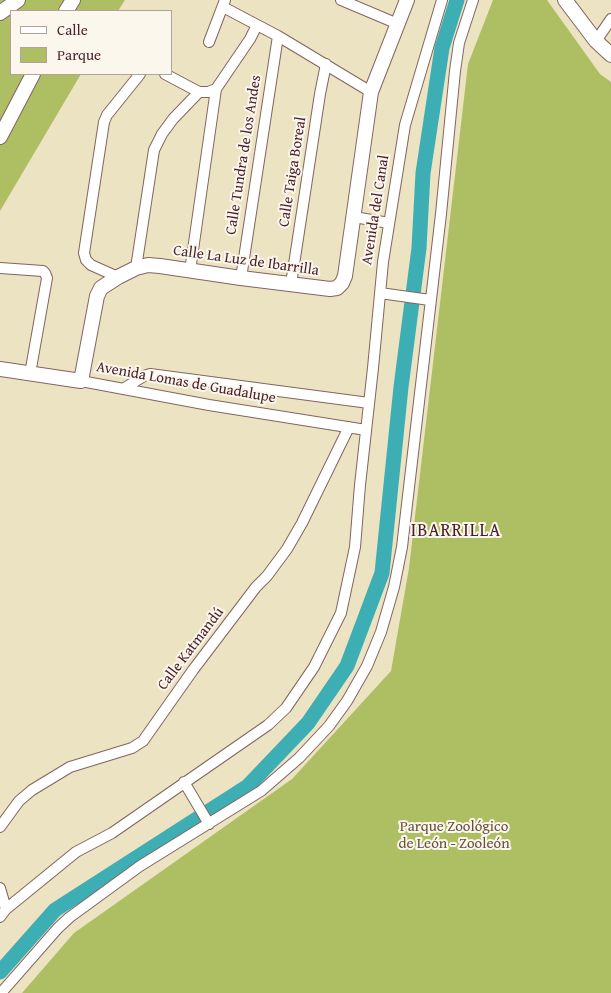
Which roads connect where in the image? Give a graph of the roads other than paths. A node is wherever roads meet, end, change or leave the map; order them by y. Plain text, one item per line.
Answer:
1 (18, 0) edge
2 (341, 0) edge
3 (407, 0) edge
4 (442, 0) edge
5 (473, 0) edge
6 (565, 0) edge
7 (224, 4) edge
8 (0, 13) edge
9 (611, 20) edge
10 (398, 24) junction
11 (257, 25) junction
12 (278, 36) junction
13 (596, 41) junction
14 (209, 42) dead end
15 (611, 55) edge
16 (326, 64) junction
17 (32, 75) edge
18 (139, 75) edge
19 (167, 75) edge
20 (216, 89) junction
21 (199, 92) junction
22 (371, 92) junction
23 (0, 137) edge
24 (354, 217) junction
25 (389, 223) junction
26 (0, 268) edge
27 (136, 268) junction
28 (190, 270) junction
29 (118, 277) junction
30 (241, 278) junction
31 (291, 284) junction
32 (380, 293) junction
33 (427, 299) junction
34 (0, 369) edge
35 (30, 374) junction
36 (81, 381) junction
37 (123, 389) junction
38 (369, 403) junction
39 (349, 427) junction
40 (366, 430) junction
41 (187, 786) junction
42 (207, 820) junction
43 (0, 827) edge
44 (0, 888) edge
45 (3, 913) edge
46 (1, 993) edge

1 - 8 street
2 - 10 street
3 - 10 street, Calle La Luz de Ibarrilla
4 - 25 street, Avenida del Canal
5 - 33 street
6 - 13 street
7 - 11 street
7 - 14 street
9 - 13 street
10 - 22 street, Calle La Luz de Ibarrilla
11 - 12 street
11 - 20 street
12 - 16 street
12 - 30 street, Calle Tundra de los Andes
13 - 15 street
16 - 22 street
16 - 31 street, Calle Taiga Boreal
17 - 23 street
18 - 29 street
19 - 21 street
20 - 21 street
20 - 28 street
21 - 27 street
22 - 24 street, Calle La Luz de Ibarrilla
24 - 25 street
24 - 31 street, Calle La Luz de Ibarrilla
25 - 32 street, Avenida del Canal
26 - 35 street
27 - 28 street, Calle La Luz de Ibarrilla
27 - 29 street
28 - 30 street, Calle La Luz de Ibarrilla
29 - 36 street
30 - 31 street, Calle La Luz de Ibarrilla
32 - 33 street
32 - 38 street, Avenida del Canal
33 - 42 street
34 - 35 street, Avenida Lomas de Guadalupe
35 - 36 street, Avenida Lomas de Guadalupe
36 - 37 street, Avenida Lomas de Guadalupe
37 - 38 street
37 - 39 street, Avenida Lomas de Guadalupe
38 - 40 street, Avenida del Canal
39 - 40 street, Avenida Lomas de Guadalupe
39 - 43 street, Calle Katmandú
40 - 41 street, Avenida del Canal
41 - 42 street
41 - 45 street, Avenida del Canal
42 - 46 street
44 - 45 street

